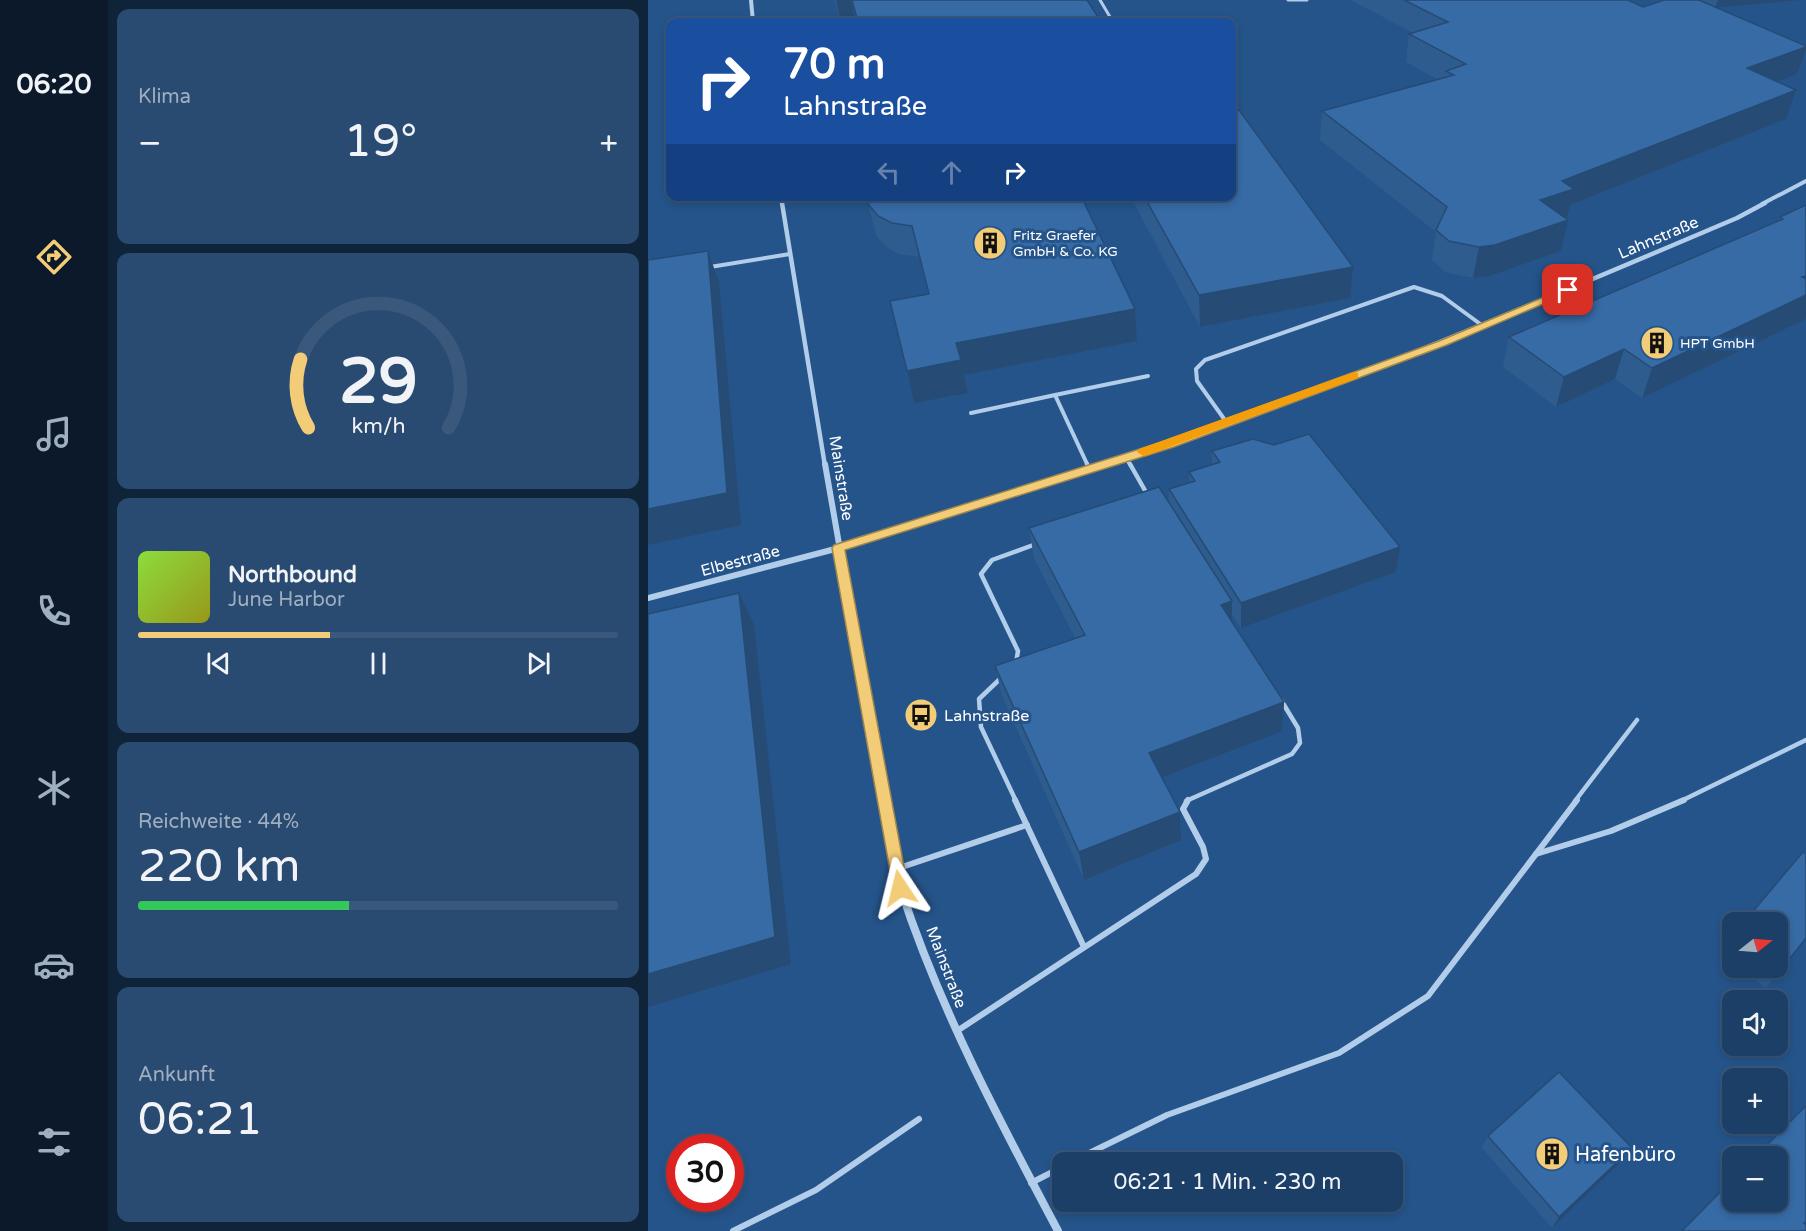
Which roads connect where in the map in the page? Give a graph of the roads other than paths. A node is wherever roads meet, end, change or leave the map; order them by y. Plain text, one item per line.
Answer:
1 (751, 0) edge
2 (1100, 0) edge
3 (1288, 0) edge
4 (1307, 0) edge
5 (753, 18) edge
6 (1111, 18) edge
7 (1806, 182) edge
8 (782, 201) edge
9 (790, 254) junction
10 (709, 267) edge
11 (1483, 326) junction
12 (1148, 376) dead end
13 (1055, 395) junction
14 (971, 413) dead end
15 (1227, 423) junction
16 (1126, 458) junction
17 (1089, 469) junction
18 (1152, 503) edge
19 (1045, 540) edge
20 (838, 548) junction
21 (648, 598) edge
22 (1280, 699) edge
23 (1637, 720) dead end
24 (1806, 740) edge
25 (1027, 825) junction
26 (1536, 854) junction
27 (896, 869) junction
28 (1084, 947) junction
29 (957, 1032) junction
30 (919, 1119) dead end
31 (1091, 1152) edge
32 (1052, 1172) edge
33 (1031, 1183) junction
34 (733, 1231) edge
35 (1058, 1231) edge

1 - 5 street
2 - 6 lane
3 - 4 lane
7 - 11 street, Lahnstraße
8 - 9 street, Mainstraße
9 - 10 lane
9 - 20 street, Mainstraße
11 - 15 street, Lahnstraße
11 - 15 lane
12 - 13 lane
13 - 14 lane
13 - 17 lane
15 - 16 street, Lahnstraße
16 - 17 street, Lahnstraße
16 - 18 lane
17 - 20 street, Lahnstraße
19 - 25 lane
20 - 21 street, Elbestraße
20 - 27 street, Mainstraße
22 - 28 lane
23 - 26 lane
24 - 26 lane
25 - 27 lane
25 - 28 lane
26 - 31 lane
27 - 29 street, Mainstraße
28 - 29 lane
29 - 33 street, Mainstraße
30 - 34 lane
32 - 33 lane
33 - 35 street, Mainstraße

